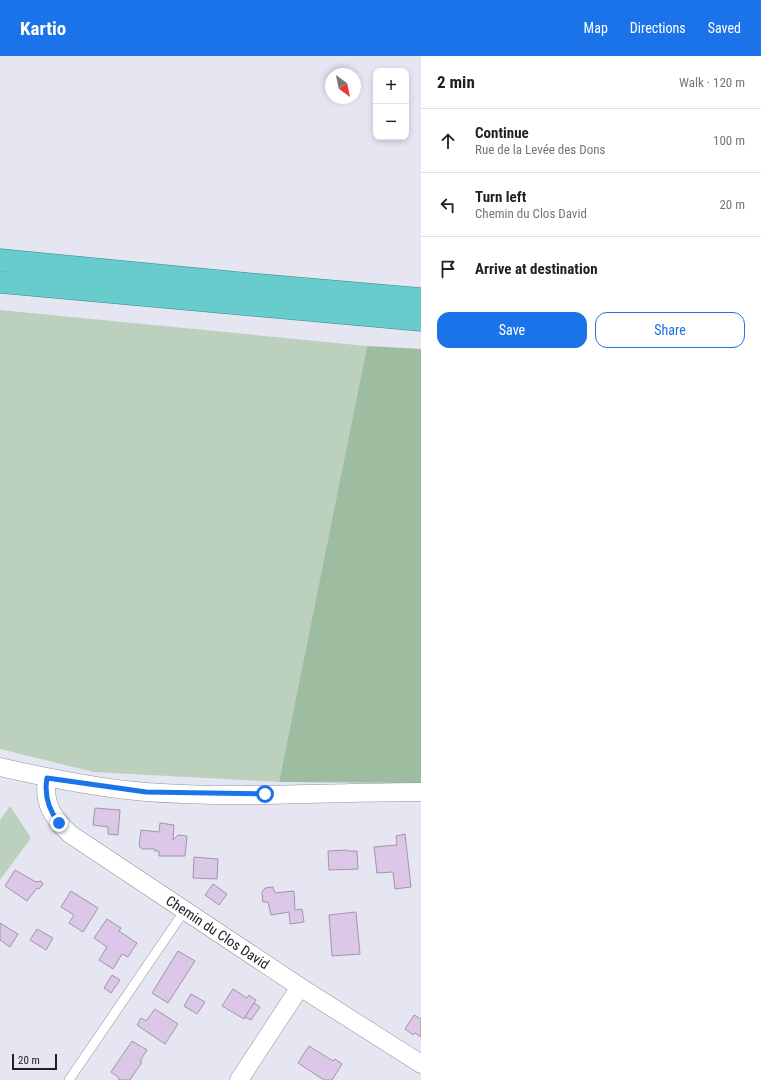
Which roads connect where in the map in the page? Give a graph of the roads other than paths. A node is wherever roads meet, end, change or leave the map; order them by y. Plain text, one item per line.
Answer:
1 (0, 260) edge
2 (0, 282) edge
3 (421, 299) edge
4 (421, 320) edge
5 (0, 767) edge
6 (47, 778) junction
7 (421, 792) edge
8 (185, 910) junction
9 (300, 987) junction
10 (421, 1064) edge
11 (69, 1080) edge
12 (239, 1080) edge

1 - 3 highway
2 - 4 highway
5 - 6 street
6 - 7 street
6 - 8 street, Chemin du Clos David
8 - 9 street, Chemin du Clos David
8 - 11 lane
9 - 10 street, Chemin du Clos David
9 - 12 street

